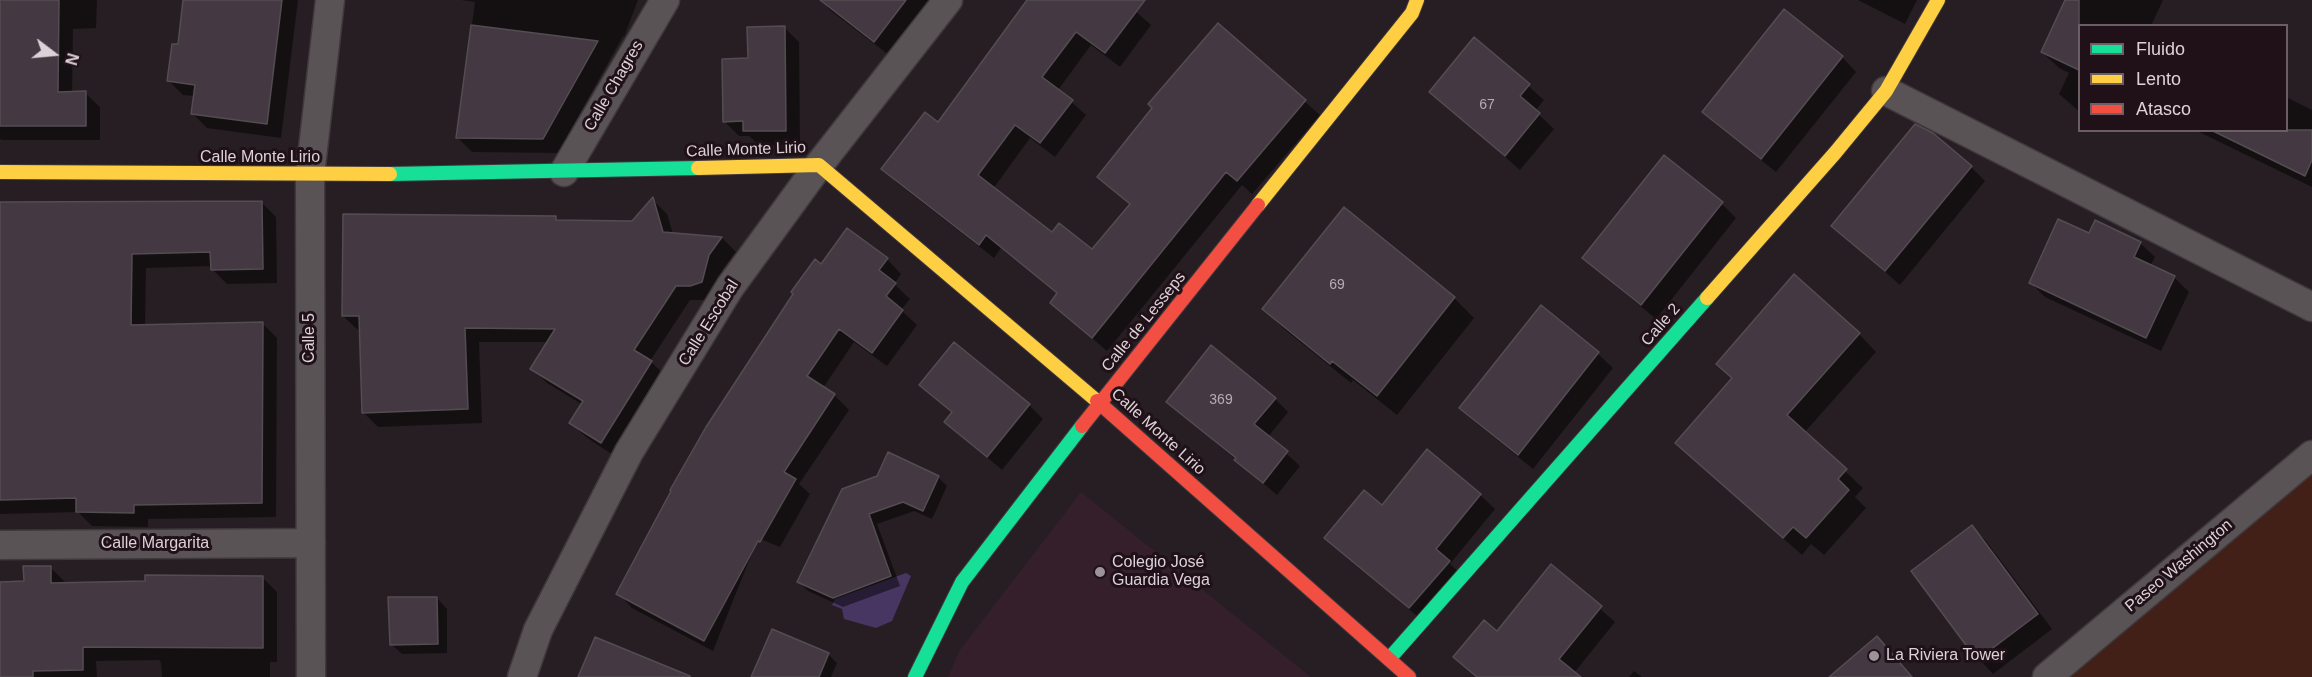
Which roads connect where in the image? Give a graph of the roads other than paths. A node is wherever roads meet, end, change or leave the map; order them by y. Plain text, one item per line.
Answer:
1 (330, 0) edge
2 (665, 0) edge
3 (948, 0) edge
4 (1417, 0) edge
5 (1938, 0) edge
6 (1886, 91) junction
7 (819, 165) junction
8 (0, 172) edge
9 (564, 172) junction
10 (310, 175) junction
11 (2312, 307) edge
12 (1100, 403) junction
13 (2312, 455) edge
14 (311, 543) junction
15 (0, 545) edge
16 (1389, 658) junction
17 (311, 677) edge
18 (522, 677) edge
19 (915, 677) edge
20 (1409, 677) edge
21 (2047, 677) edge

1 - 10 street, Calle 5
2 - 9 street, Calle Chagres
3 - 7 street, Calle Escobal
4 - 12 street, Calle de Lesseps
5 - 6 street, Calle 2
6 - 11 street
6 - 16 street, Calle 2
7 - 9 street, Calle Monte Lirio
7 - 12 street, Calle Monte Lirio
7 - 18 street, Calle Escobal
8 - 10 street, Calle Monte Lirio
9 - 10 street, Calle Monte Lirio
10 - 14 street, Calle 5
12 - 16 street, Calle Monte Lirio
12 - 19 street, Calle de Lesseps
13 - 21 street, Paseo Washington
14 - 15 street, Calle Margarita
14 - 17 street, Calle 5
16 - 20 street, Calle Monte Lirio

